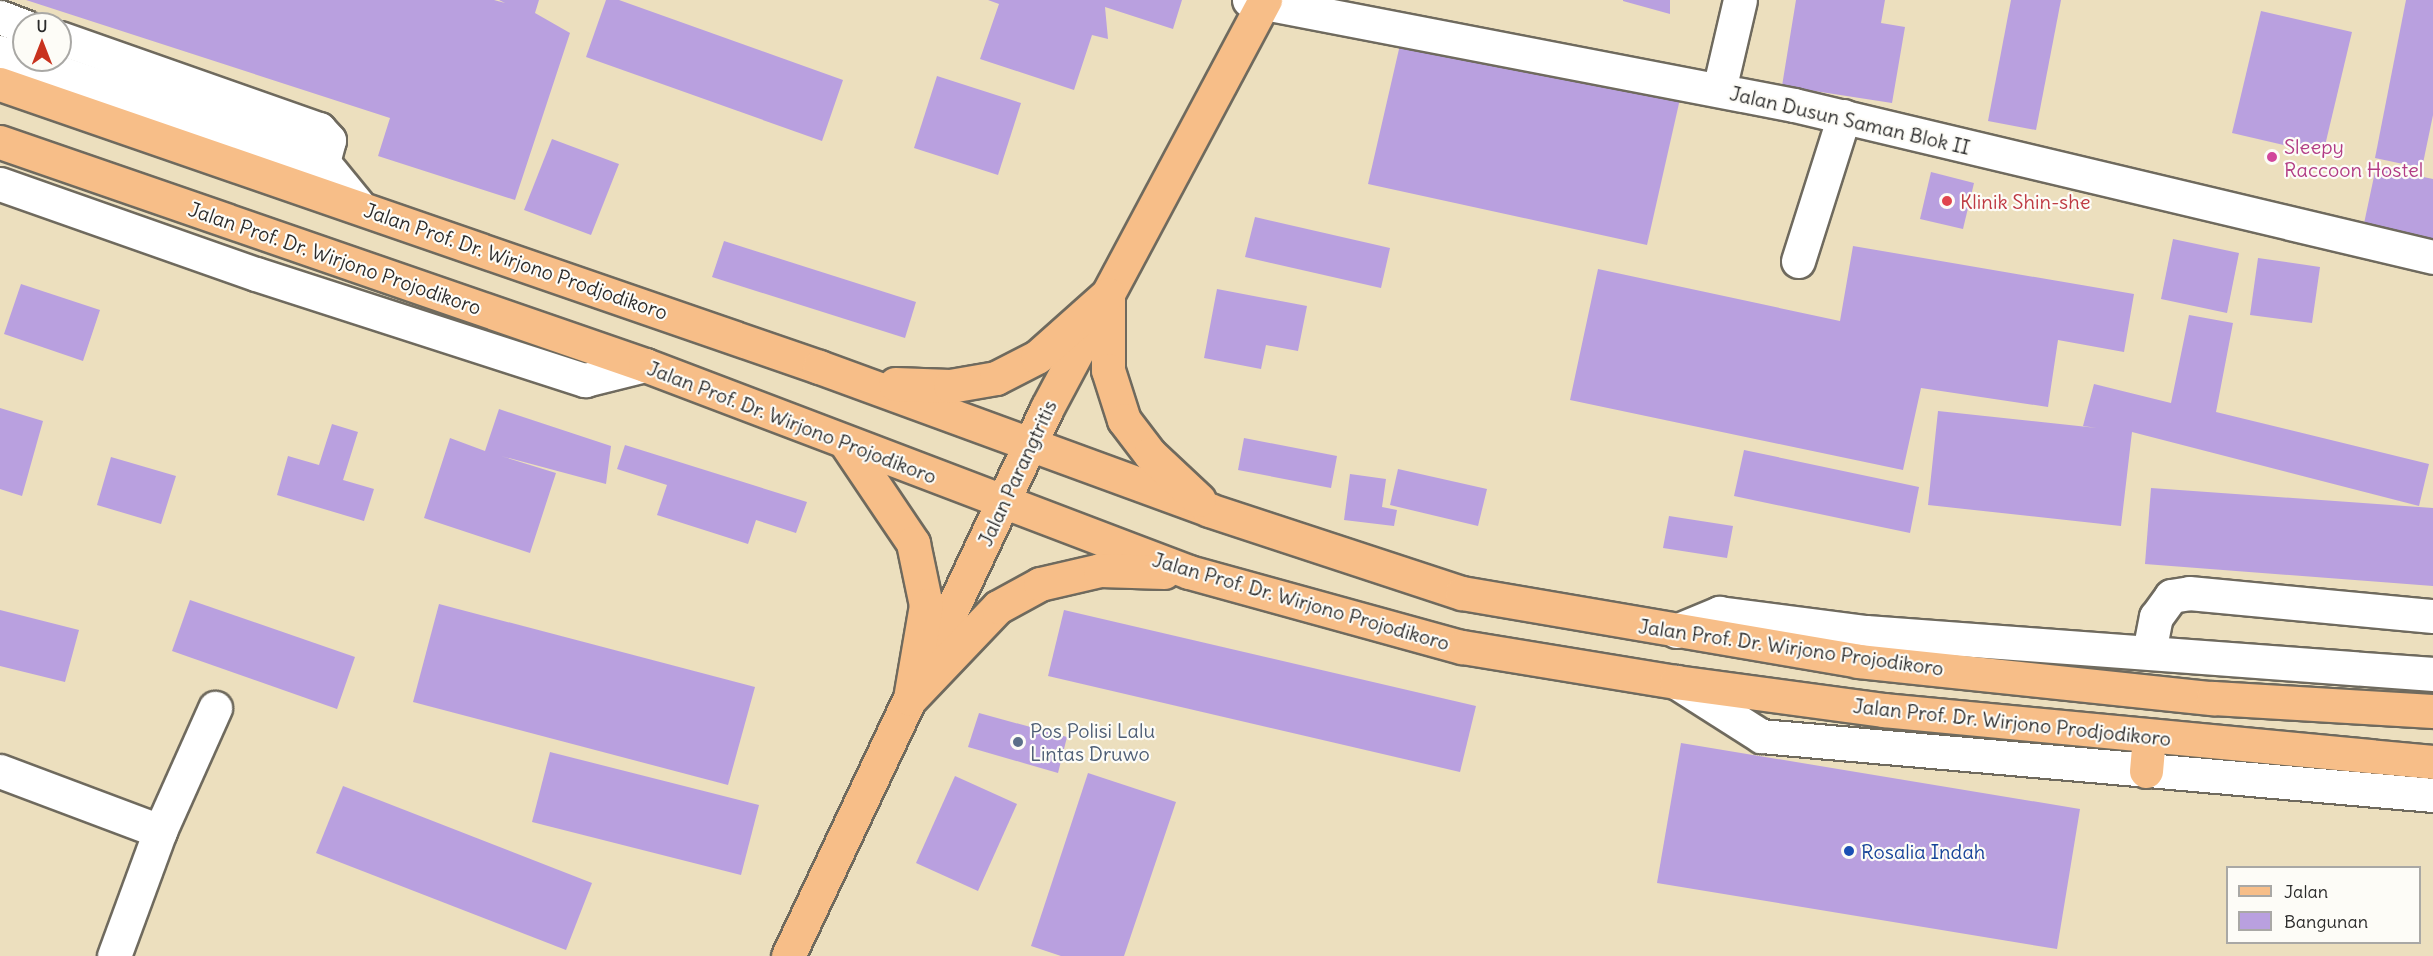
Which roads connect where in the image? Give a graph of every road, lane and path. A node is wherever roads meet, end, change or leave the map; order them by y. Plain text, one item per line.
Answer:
1 (1740, 0) edge
2 (1259, 2) edge
3 (72, 42) edge
4 (0, 52) edge
5 (0, 84) edge
6 (1719, 90) junction
7 (1844, 116) junction
8 (0, 142) edge
9 (323, 162) junction
10 (0, 184) edge
11 (359, 206) junction
12 (2433, 257) edge
13 (1798, 261) dead end
14 (1108, 294) junction
15 (645, 365) junction
16 (864, 383) junction
17 (845, 442) junction
18 (1030, 444) junction
19 (1003, 502) junction
20 (1209, 510) junction
21 (1189, 572) junction
22 (2433, 616) edge
23 (1602, 620) junction
24 (1676, 631) junction
25 (2149, 652) junction
26 (1593, 666) junction
27 (2433, 674) edge
28 (1676, 682) junction
29 (910, 699) junction
30 (215, 708) dead end
31 (2433, 711) edge
32 (2150, 737) junction
33 (2433, 762) edge
34 (0, 771) edge
35 (2146, 771) junction
36 (2433, 795) edge
37 (160, 831) junction
38 (114, 956) edge
39 (788, 956) edge

1 - 6 street
2 - 6 street, Jalan Dusun Saman Blok II
2 - 14 main road, Jalan Parangtritis
3 - 9 street
4 - 9 street
5 - 11 main road, Jalan Prof. Dr. Wirjono Prodjodikoro
6 - 7 street, Jalan Dusun Saman Blok II
7 - 12 street, Jalan Dusun Saman Blok II
7 - 13 street
8 - 15 main road, Jalan Prof. Dr. Wirjono Projodikoro
9 - 11 street
10 - 15 street
11 - 16 main road, Jalan Prof. Dr. Wirjono Prodjodikoro
14 - 16 main road
14 - 18 main road, Jalan Parangtritis
14 - 20 main road
15 - 17 main road, Jalan Prof. Dr. Wirjono Projodikoro
16 - 18 main road, Jalan Prof. Dr. Wirjono Prodjodikoro
17 - 19 main road, Jalan Prof. Dr. Wirjono Projodikoro
17 - 29 main road
18 - 19 main road, Jalan Parangtritis
18 - 20 main road, Jalan Prof. Dr. Wirjono Projodikoro
19 - 21 main road, Jalan Prof. Dr. Wirjono Projodikoro
19 - 29 main road, Jalan Parangtritis
20 - 23 main road, Jalan Prof. Dr. Wirjono Projodikoro
21 - 26 main road, Jalan Prof. Dr. Wirjono Projodikoro
21 - 29 main road
22 - 25 street
23 - 24 main road, Jalan Prof. Dr. Wirjono Projodikoro
23 - 26 main road
24 - 25 street
24 - 31 main road, Jalan Prof. Dr. Wirjono Projodikoro
25 - 27 street
26 - 28 main road, Jalan Prof. Dr. Wirjono Prodjodikoro
28 - 32 main road, Jalan Prof. Dr. Wirjono Prodjodikoro
28 - 35 street
29 - 39 main road, Jalan Parangtritis
30 - 37 street
32 - 33 main road, Jalan Prof. Dr. Wirjono Prodjodikoro
32 - 35 main road
34 - 37 street
35 - 36 street
37 - 38 street

